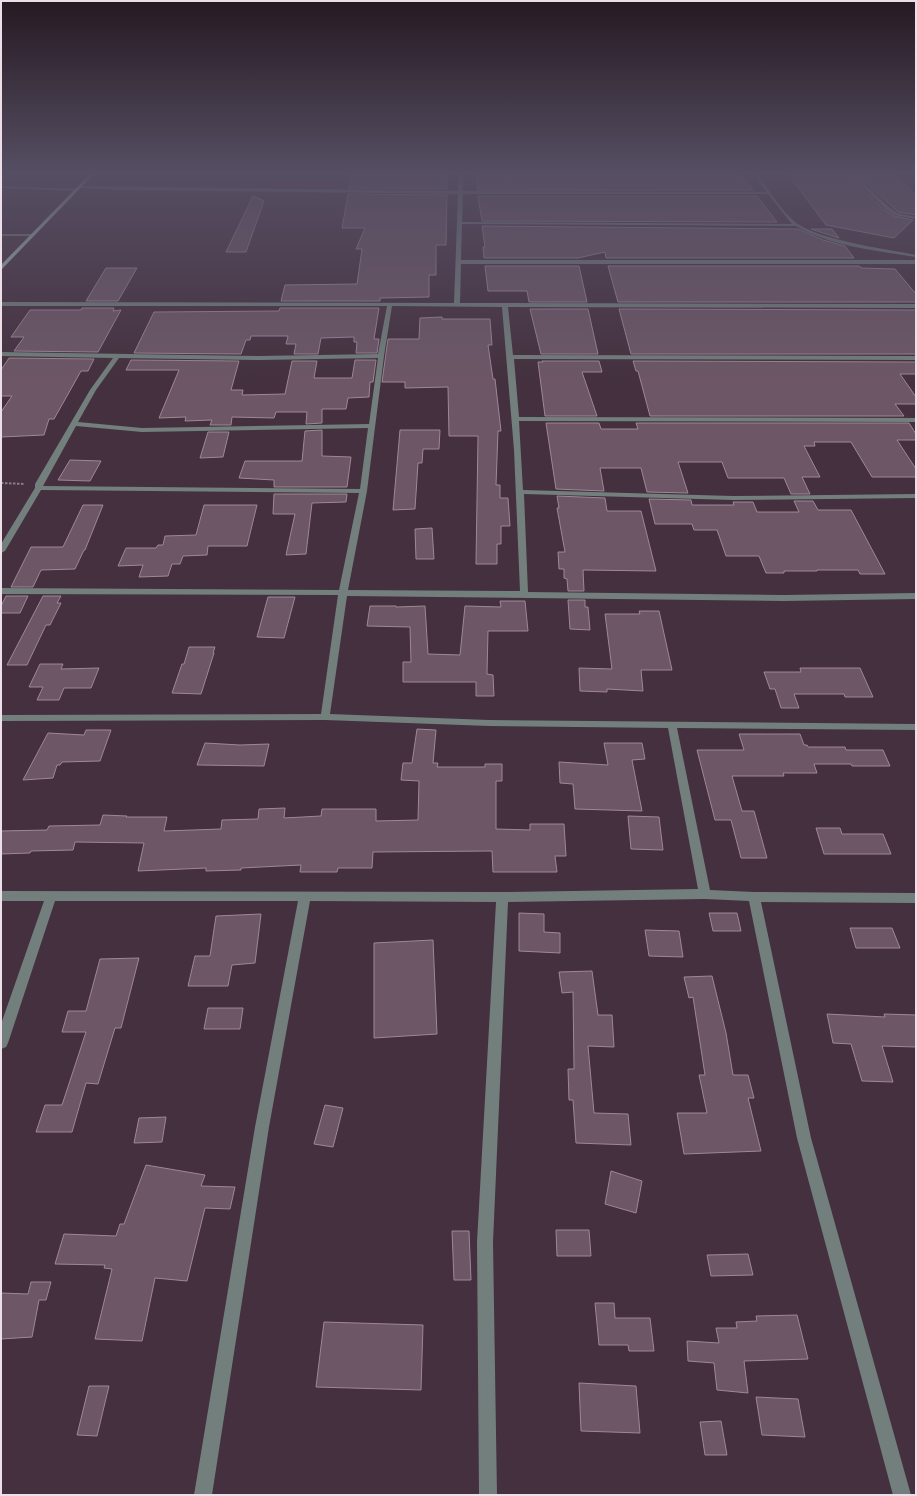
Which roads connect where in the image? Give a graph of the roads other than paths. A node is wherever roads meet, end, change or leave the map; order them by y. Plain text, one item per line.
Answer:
1 (24, 244) edge
2 (459, 244) edge
3 (860, 244) edge
4 (916, 256) edge
5 (458, 262) junction
6 (916, 262) edge
7 (1, 268) edge
8 (1, 304) edge
9 (457, 304) junction
10 (390, 305) junction
11 (505, 305) junction
12 (916, 306) edge
13 (1, 354) edge
14 (381, 356) junction
15 (116, 357) junction
16 (511, 357) junction
17 (916, 358) edge
18 (515, 419) junction
19 (916, 420) edge
20 (73, 424) junction
21 (371, 426) junction
22 (39, 486) junction
23 (363, 490) junction
24 (521, 492) junction
25 (916, 496) edge
26 (1, 552) edge
27 (1, 591) edge
28 (343, 593) junction
29 (524, 594) junction
30 (916, 596) edge
31 (325, 717) junction
32 (1, 718) edge
33 (672, 726) junction
34 (916, 726) edge
35 (705, 894) junction
36 (1, 896) edge
37 (51, 896) junction
38 (305, 897) junction
39 (502, 897) junction
40 (754, 897) junction
41 (915, 901) edge
42 (1, 1043) edge
43 (203, 1495) edge
44 (488, 1495) edge
45 (902, 1495) edge

1 - 7 main road
2 - 5 street
3 - 4 street
5 - 6 street
5 - 9 street
8 - 10 street
9 - 10 street
9 - 11 street
10 - 14 street
11 - 12 street
11 - 16 street
13 - 15 street
14 - 15 street
14 - 21 street
15 - 20 street
16 - 17 street
16 - 18 street
18 - 19 street
18 - 24 street
20 - 21 street
20 - 22 street
21 - 23 street
22 - 23 street
22 - 26 street
23 - 28 street
24 - 25 street
24 - 29 street
27 - 28 street
28 - 29 street
28 - 31 street
29 - 30 street
31 - 32 street
31 - 33 street
33 - 34 street
33 - 35 street
35 - 39 street
35 - 40 street
36 - 37 street
37 - 38 street
37 - 42 street
38 - 39 street
38 - 43 street
39 - 44 street
40 - 41 street
40 - 45 street

